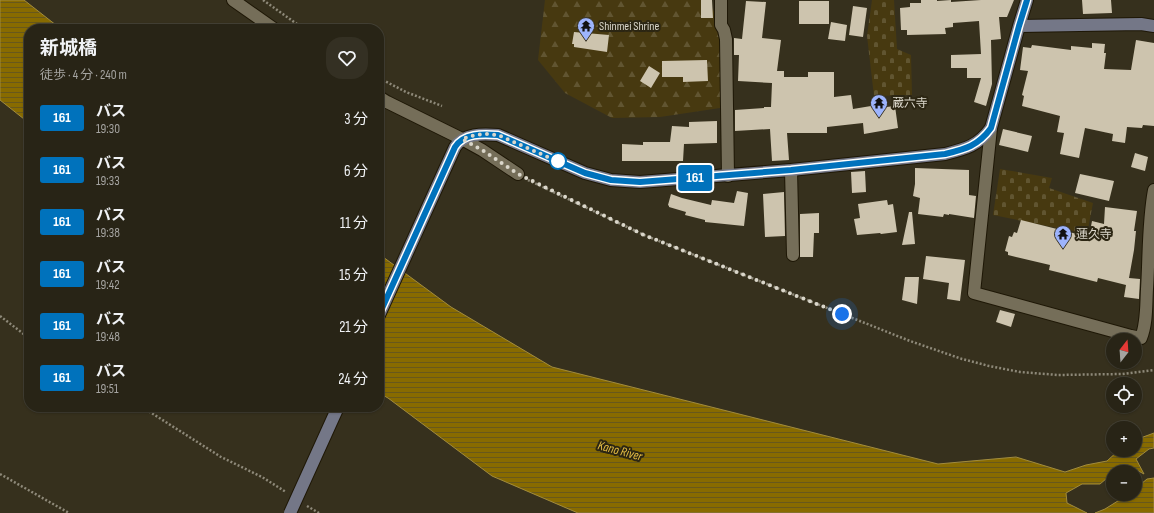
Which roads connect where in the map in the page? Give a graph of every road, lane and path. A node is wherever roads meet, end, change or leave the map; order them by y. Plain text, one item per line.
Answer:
1 (233, 0) edge
2 (263, 0) edge
3 (721, 0) edge
4 (1027, 0) edge
5 (267, 24) edge
6 (297, 24) edge
7 (1019, 26) junction
8 (1154, 26) edge
9 (384, 81) edge
10 (384, 100) edge
11 (442, 106) dead end
12 (991, 128) junction
13 (459, 143) junction
14 (791, 170) junction
15 (518, 174) joint
16 (728, 176) junction
17 (1154, 190) edge
18 (793, 256) dead end
19 (384, 304) edge
20 (0, 316) edge
21 (24, 334) edge
22 (1154, 370) edge
23 (150, 412) edge
24 (336, 412) edge
25 (0, 474) edge
26 (286, 492) dead end
27 (305, 504) dead end
28 (69, 513) edge
29 (290, 513) edge
30 (319, 513) edge

1 - 5 street
2 - 6 path
3 - 16 street
4 - 7 main road
7 - 8 main road
7 - 12 main road
9 - 11 path
10 - 13 street
12 - 14 main road
12 - 17 street
13 - 15 street
13 - 16 main road
13 - 19 main road
14 - 16 main road
14 - 18 street
15 - 22 path
20 - 21 path
23 - 26 path
24 - 29 main road, bridge
25 - 28 path
27 - 30 path

